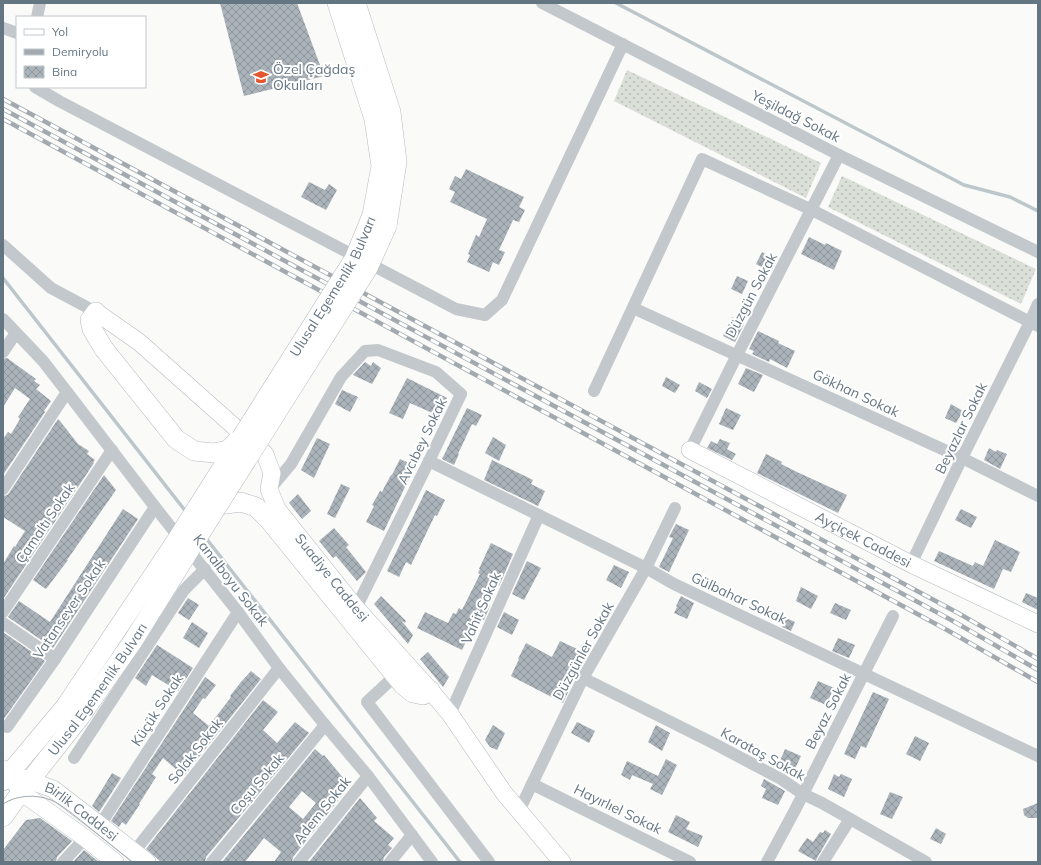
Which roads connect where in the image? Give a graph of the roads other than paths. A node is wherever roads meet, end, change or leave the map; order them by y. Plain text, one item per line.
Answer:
1 (40, 3) edge
2 (337, 3) edge
3 (356, 3) edge
4 (542, 3) edge
5 (36, 16) edge
6 (3, 28) edge
7 (16, 33) edge
8 (623, 44) junction
9 (37, 88) edge
10 (840, 155) junction
11 (812, 210) junction
12 (3, 244) edge
13 (1038, 252) edge
14 (1038, 304) edge
15 (633, 308) junction
16 (96, 312) junction
17 (3, 319) edge
18 (1034, 324) edge
19 (16, 333) junction
20 (3, 352) edge
21 (737, 355) junction
22 (594, 391) dead end
23 (67, 392) junction
24 (244, 432) junction
25 (112, 450) junction
26 (690, 450) joint
27 (962, 458) junction
28 (430, 461) junction
29 (3, 489) edge
30 (269, 489) junction
31 (1038, 496) edge
32 (218, 504) junction
33 (155, 506) junction
34 (675, 508) dead end
35 (539, 515) junction
36 (180, 550) junction
37 (911, 564) junction
38 (646, 568) junction
39 (204, 569) junction
40 (356, 608) junction
41 (3, 612) edge
42 (238, 612) junction
43 (893, 616) dead end
44 (3, 623) edge
45 (1038, 624) edge
46 (55, 659) junction
47 (279, 668) junction
48 (863, 673) junction
49 (396, 675) junction
50 (583, 678) junction
51 (430, 690) junction
52 (450, 714) junction
53 (325, 725) junction
54 (7, 727) dead end
55 (57, 747) junction
56 (1038, 756) edge
57 (74, 758) dead end
58 (5, 774) edge
59 (368, 776) junction
60 (532, 784) junction
61 (26, 786) junction
62 (53, 790) junction
63 (803, 794) junction
64 (519, 811) junction
65 (3, 817) edge
66 (850, 819) junction
67 (100, 825) junction
68 (412, 835) junction
69 (84, 838) junction
70 (140, 857) edge
71 (920, 861) edge
72 (63, 862) edge
73 (115, 862) edge
74 (212, 862) edge
75 (299, 862) edge
76 (390, 862) edge
77 (432, 862) edge
78 (489, 862) edge
79 (562, 862) edge
80 (690, 862) edge
81 (767, 862) edge
82 (823, 862) edge

1 - 5 street
2 - 24 main road, Ulusal Egemenlik Bulvarı, bridge
3 - 32 main road, Ulusal Egemenlik Bulvarı, bridge
4 - 8 street, Yeşildağ Sokak
6 - 7 street
8 - 9 street
8 - 10 street, Yeşildağ Sokak
10 - 11 street, Düzgün Sokak
10 - 13 street, Yeşildağ Sokak
11 - 15 street
11 - 18 street
11 - 21 street, Düzgün Sokak
12 - 16 street
14 - 18 street, Beyazlar Sokak
15 - 21 street, Gökhan Sokak
15 - 22 street
16 - 24 main road, bridge
16 - 30 main road, Suadiye Caddesi
17 - 19 street, Kanalboyu Sokak
18 - 27 street, Beyazlar Sokak
19 - 20 street
19 - 23 street, Kanalboyu Sokak
21 - 26 street, Düzgün Sokak
21 - 27 street, Gökhan Sokak
23 - 25 street, Kanalboyu Sokak
23 - 29 street
24 - 36 main road, bridge
25 - 33 street, Kanalboyu Sokak
25 - 41 street, Çamaltı Sokak
26 - 37 main road, Ayçiçek Caddesi
27 - 31 street, Gökhan Sokak
27 - 37 street, Beyazlar Sokak
28 - 30 street, Avcıbey Sokak
28 - 35 street, Gülbahar Sokak
28 - 40 street, Avcıbey Sokak
30 - 40 main road, Suadiye Caddesi
32 - 36 main road, Ulusal Egemenlik Bulvarı, bridge
32 - 49 main road
33 - 39 street, Kanalboyu Sokak
33 - 46 street, Vatansever Sokak
34 - 38 street, Düzgünler Sokak
35 - 38 street, Gülbahar Sokak
35 - 52 street, Vahit Sokak
36 - 55 main road, Ulusal Egemenlik Bulvarı
36 - 58 main road, Ulusal Egemenlik Bulvarı
37 - 45 main road, Ayçiçek Caddesi
38 - 48 street, Gülbahar Sokak
38 - 50 street, Düzgünler Sokak
39 - 42 street, Kanalboyu Sokak
39 - 57 street
40 - 51 main road, Suadiye Caddesi
42 - 47 street, Kanalboyu Sokak
42 - 67 street, Küçük Sokak
43 - 48 street, Beyaz Sokak
44 - 46 street
46 - 54 street, Vatansever Sokak
47 - 53 street, Kanalboyu Sokak
47 - 70 street, Solak Sokak
48 - 56 street, Gülbahar Sokak
48 - 63 street, Beyaz Sokak
49 - 51 main road
49 - 78 street
50 - 60 street, Düzgünler Sokak
50 - 63 street, Karataş Sokak
51 - 52 main road, Suadiye Caddesi
52 - 64 main road, Suadiye Caddesi
53 - 59 street, Kanalboyu Sokak
53 - 74 street, Coşu Sokak
55 - 61 main road, Ulusal Egemenlik Bulvarı
55 - 62 main road
58 - 61 main road, Birlik Caddesi
59 - 68 street, Kanalboyu Sokak
59 - 75 street, Adem Sokak
60 - 64 street, Düzgünler Sokak
60 - 80 street, Hayırlıel Sokak
61 - 62 main road, Birlik Caddesi
61 - 65 main road, Ulusal Egemenlik Bulvarı
61 - 69 main road, Birlik Caddesi
62 - 67 main road, Birlik Caddesi
63 - 66 street, Karataş Sokak
63 - 81 street, Beyaz Sokak
64 - 79 main road, Suadiye Caddesi
66 - 71 street, Karataş Sokak
66 - 82 street
67 - 70 main road, Birlik Caddesi
68 - 76 street
68 - 77 street, Kanalboyu Sokak
69 - 72 street
69 - 73 main road, Birlik Caddesi

